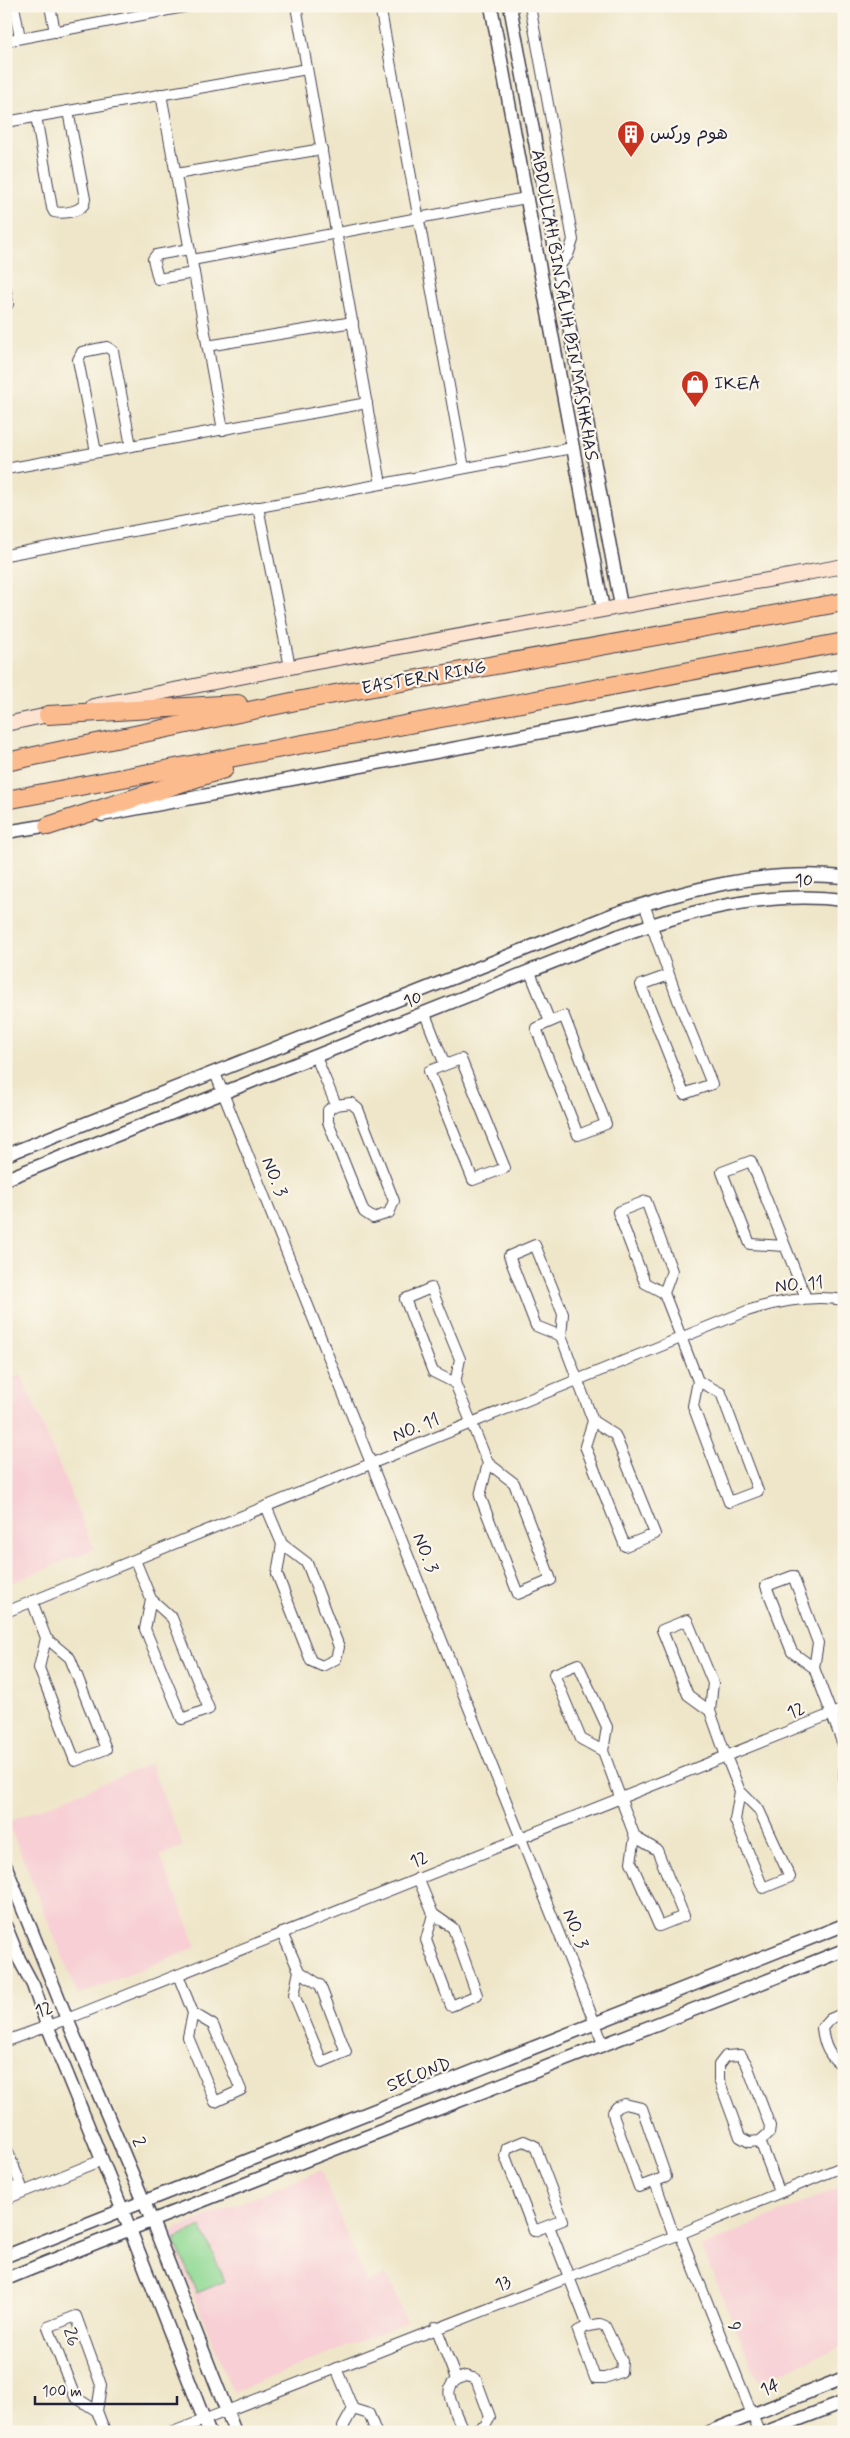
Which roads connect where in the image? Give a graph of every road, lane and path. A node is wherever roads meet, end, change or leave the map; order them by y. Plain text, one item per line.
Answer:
1 (14, 6) edge
2 (50, 6) edge
3 (189, 6) edge
4 (296, 6) edge
5 (380, 6) edge
6 (491, 6) edge
7 (510, 6) edge
8 (530, 6) edge
9 (146, 10) edge
10 (54, 32) junction
11 (20, 38) junction
12 (6, 41) edge
13 (308, 69) junction
14 (161, 94) junction
15 (68, 111) junction
16 (36, 116) junction
17 (6, 122) edge
18 (322, 149) junction
19 (176, 174) junction
20 (526, 198) junction
21 (418, 218) junction
22 (338, 233) junction
23 (189, 249) junction
24 (192, 260) junction
25 (558, 268) junction
26 (194, 273) junction
27 (6, 291) edge
28 (6, 307) edge
29 (353, 322) junction
30 (207, 346) junction
31 (368, 403) junction
32 (223, 430) junction
33 (131, 446) junction
34 (572, 448) junction
35 (96, 452) junction
36 (6, 468) edge
37 (464, 468) junction
38 (381, 484) junction
39 (258, 507) junction
40 (6, 555) edge
41 (844, 566) edge
42 (844, 602) edge
43 (621, 606) junction
44 (602, 609) junction
45 (844, 642) edge
46 (290, 667) junction
47 (844, 675) edge
48 (296, 701) junction
49 (48, 715) junction
50 (6, 724) edge
51 (294, 747) junction
52 (6, 762) edge
53 (6, 800) edge
54 (48, 826) junction
55 (6, 832) edge
56 (844, 877) edge
57 (844, 900) edge
58 (644, 904) junction
59 (652, 925) junction
60 (530, 972) junction
61 (669, 975) junction
62 (425, 1014) junction
63 (550, 1022) junction
64 (316, 1057) junction
65 (445, 1065) junction
66 (215, 1072) junction
67 (224, 1094) junction
68 (336, 1105) junction
69 (6, 1155) edge
70 (6, 1180) edge
71 (785, 1246) junction
72 (664, 1293) junction
73 (806, 1298) junction
74 (844, 1300) edge
75 (561, 1336) junction
76 (682, 1337) junction
77 (578, 1380) junction
78 (698, 1381) junction
79 (455, 1383) junction
80 (593, 1420) junction
81 (472, 1423) junction
82 (372, 1464) junction
83 (488, 1464) junction
84 (266, 1506) junction
85 (282, 1544) junction
86 (135, 1560) junction
87 (151, 1599) junction
88 (32, 1601) junction
89 (6, 1612) edge
90 (46, 1638) junction
91 (814, 1668) junction
92 (844, 1709) edge
93 (710, 1711) junction
94 (831, 1714) junction
95 (844, 1747) edge
96 (603, 1751) junction
97 (726, 1756) junction
98 (844, 1770) edge
99 (844, 1780) edge
100 (740, 1791) junction
101 (620, 1798) junction
102 (521, 1837) junction
103 (635, 1837) junction
104 (6, 1867) edge
105 (418, 1878) junction
106 (433, 1914) junction
107 (844, 1925) edge
108 (7, 1930) edge
109 (282, 1933) junction
110 (844, 1950) edge
111 (299, 1971) junction
112 (178, 1974) junction
113 (193, 2013) junction
114 (844, 2013) edge
115 (67, 2019) junction
116 (596, 2024) junction
117 (46, 2025) junction
118 (6, 2041) edge
119 (604, 2046) junction
120 (844, 2066) edge
121 (760, 2141) junction
122 (6, 2147) edge
123 (102, 2160) junction
124 (844, 2166) edge
125 (655, 2182) junction
126 (6, 2191) edge
127 (779, 2192) junction
128 (6, 2199) edge
129 (143, 2201) junction
130 (122, 2209) junction
131 (152, 2221) junction
132 (549, 2226) junction
133 (130, 2229) junction
134 (677, 2235) junction
135 (6, 2256) edge
136 (568, 2277) junction
137 (6, 2278) edge
138 (588, 2326) junction
139 (436, 2328) junction
140 (336, 2368) junction
141 (844, 2378) edge
142 (456, 2379) junction
143 (844, 2402) edge
144 (353, 2409) junction
145 (97, 2411) junction
146 (227, 2412) junction
147 (752, 2414) junction
148 (205, 2420) junction
149 (105, 2432) edge
150 (173, 2432) edge
151 (209, 2432) edge
152 (235, 2432) edge
153 (345, 2432) edge
154 (376, 2432) edge
155 (472, 2432) edge
156 (709, 2432) edge
157 (759, 2432) edge
158 (766, 2432) edge

1 - 11 street
2 - 10 street
3 - 9 street
4 - 13 street
5 - 21 street
6 - 20 street, ABDULLAH BIN SALIH BIN MASHKHAS
7 - 25 street, ABDULLAH BIN SALIH BIN MASHKHAS
8 - 25 street
9 - 10 street
10 - 11 street
11 - 12 street
13 - 14 street
13 - 18 street
14 - 15 street
14 - 19 street
15 - 16 street
15 - 16 street
16 - 17 street
18 - 19 street
18 - 22 street
19 - 23 street
20 - 21 street
20 - 34 street, ABDULLAH BIN SALIH BIN MASHKHAS
21 - 22 street
21 - 37 street
22 - 24 street
22 - 29 street
23 - 24 street
23 - 26 street
24 - 26 street
25 - 43 street, ABDULLAH BIN SALIH BIN MASHKHAS
26 - 30 street
27 - 28 street
29 - 30 street
29 - 31 street
30 - 32 street
31 - 32 street
31 - 38 street
32 - 33 street
33 - 35 street
33 - 35 street
34 - 37 street
34 - 44 street, ABDULLAH BIN SALIH BIN MASHKHAS
35 - 36 street
37 - 38 street
38 - 39 street
39 - 40 street
39 - 46 street
41 - 43 main road, EASTERN RING
42 - 48 highway, EASTERN RING
43 - 44 main road, EASTERN RING
44 - 46 main road, EASTERN RING
45 - 51 highway
46 - 49 main road, EASTERN RING
47 - 54 street
48 - 49 highway
48 - 52 highway, EASTERN RING
49 - 50 main road, EASTERN RING
51 - 53 highway
51 - 54 highway
54 - 55 street
56 - 58 street, 10
57 - 59 street, 10
58 - 59 street
58 - 66 street, 10
59 - 60 street, 10
59 - 61 street
60 - 62 street, 10
60 - 63 street
61 - 61 street
62 - 64 street, 10
62 - 65 street
63 - 63 street
64 - 67 street, 10
64 - 68 street
65 - 65 street
66 - 67 street, NO. 3
66 - 69 street, 10
67 - 70 street, 10
67 - 82 street, NO. 3
68 - 68 street
71 - 71 street
71 - 73 street
72 - 72 street
72 - 76 street
73 - 74 street, NO. 11
73 - 76 street, NO. 11
75 - 75 street
75 - 77 street
76 - 77 street, NO. 11
76 - 78 street
77 - 80 street
77 - 81 street, NO. 11
78 - 78 street
79 - 79 street
79 - 81 street
80 - 80 street
81 - 82 street, NO. 11
81 - 83 street
82 - 84 street, NO. 11
82 - 102 street, NO. 3
83 - 83 street
84 - 85 street
84 - 86 street, NO. 11
85 - 85 street
86 - 87 street
86 - 88 street, NO. 11
87 - 87 street
88 - 89 street, NO. 11
88 - 90 street
90 - 90 street
91 - 91 street
91 - 94 street
92 - 94 street, 12
93 - 93 street
93 - 97 street
94 - 95 street
94 - 97 street, 12
96 - 96 street
96 - 101 street
97 - 100 street
97 - 101 street, 12
98 - 99 street
100 - 100 street
101 - 102 street, 12
101 - 103 street
102 - 105 street, 12
102 - 116 street, NO. 3
103 - 103 street
104 - 115 street, 2
105 - 106 street
105 - 109 street, 12
106 - 106 street
107 - 116 street, SECOND
108 - 117 street
109 - 111 street
109 - 112 street, 12
110 - 119 street
111 - 111 street
112 - 113 street
112 - 115 street, 12
113 - 113 street
114 - 120 street
115 - 117 street, 12
115 - 129 street, 2
116 - 119 street, NO. 3
116 - 129 street, SECOND
117 - 118 street, 12
117 - 123 street
119 - 131 street
121 - 121 street
121 - 127 street
122 - 126 street
123 - 128 street
123 - 130 street
124 - 127 street, 13
125 - 125 street
125 - 134 street, 9
127 - 134 street, 13
129 - 130 street, SECOND
129 - 131 street, 2
130 - 133 street
130 - 135 street, SECOND
131 - 133 street
131 - 146 street, 2
132 - 132 street
132 - 136 street
133 - 137 street
133 - 148 street
134 - 136 street, 13
134 - 147 street, 9
136 - 138 street
136 - 139 street, 13
138 - 138 street
139 - 140 street, 13
139 - 142 street
140 - 144 street
140 - 146 street, 13
141 - 147 street, 14
142 - 155 street
142 - 155 street
143 - 158 street
144 - 153 street
144 - 154 street
145 - 145 street, 26
145 - 149 street, 26
146 - 148 street, 13
146 - 152 street, 2
147 - 156 street, 14
147 - 157 street, 9
148 - 150 street, 13
148 - 151 street

